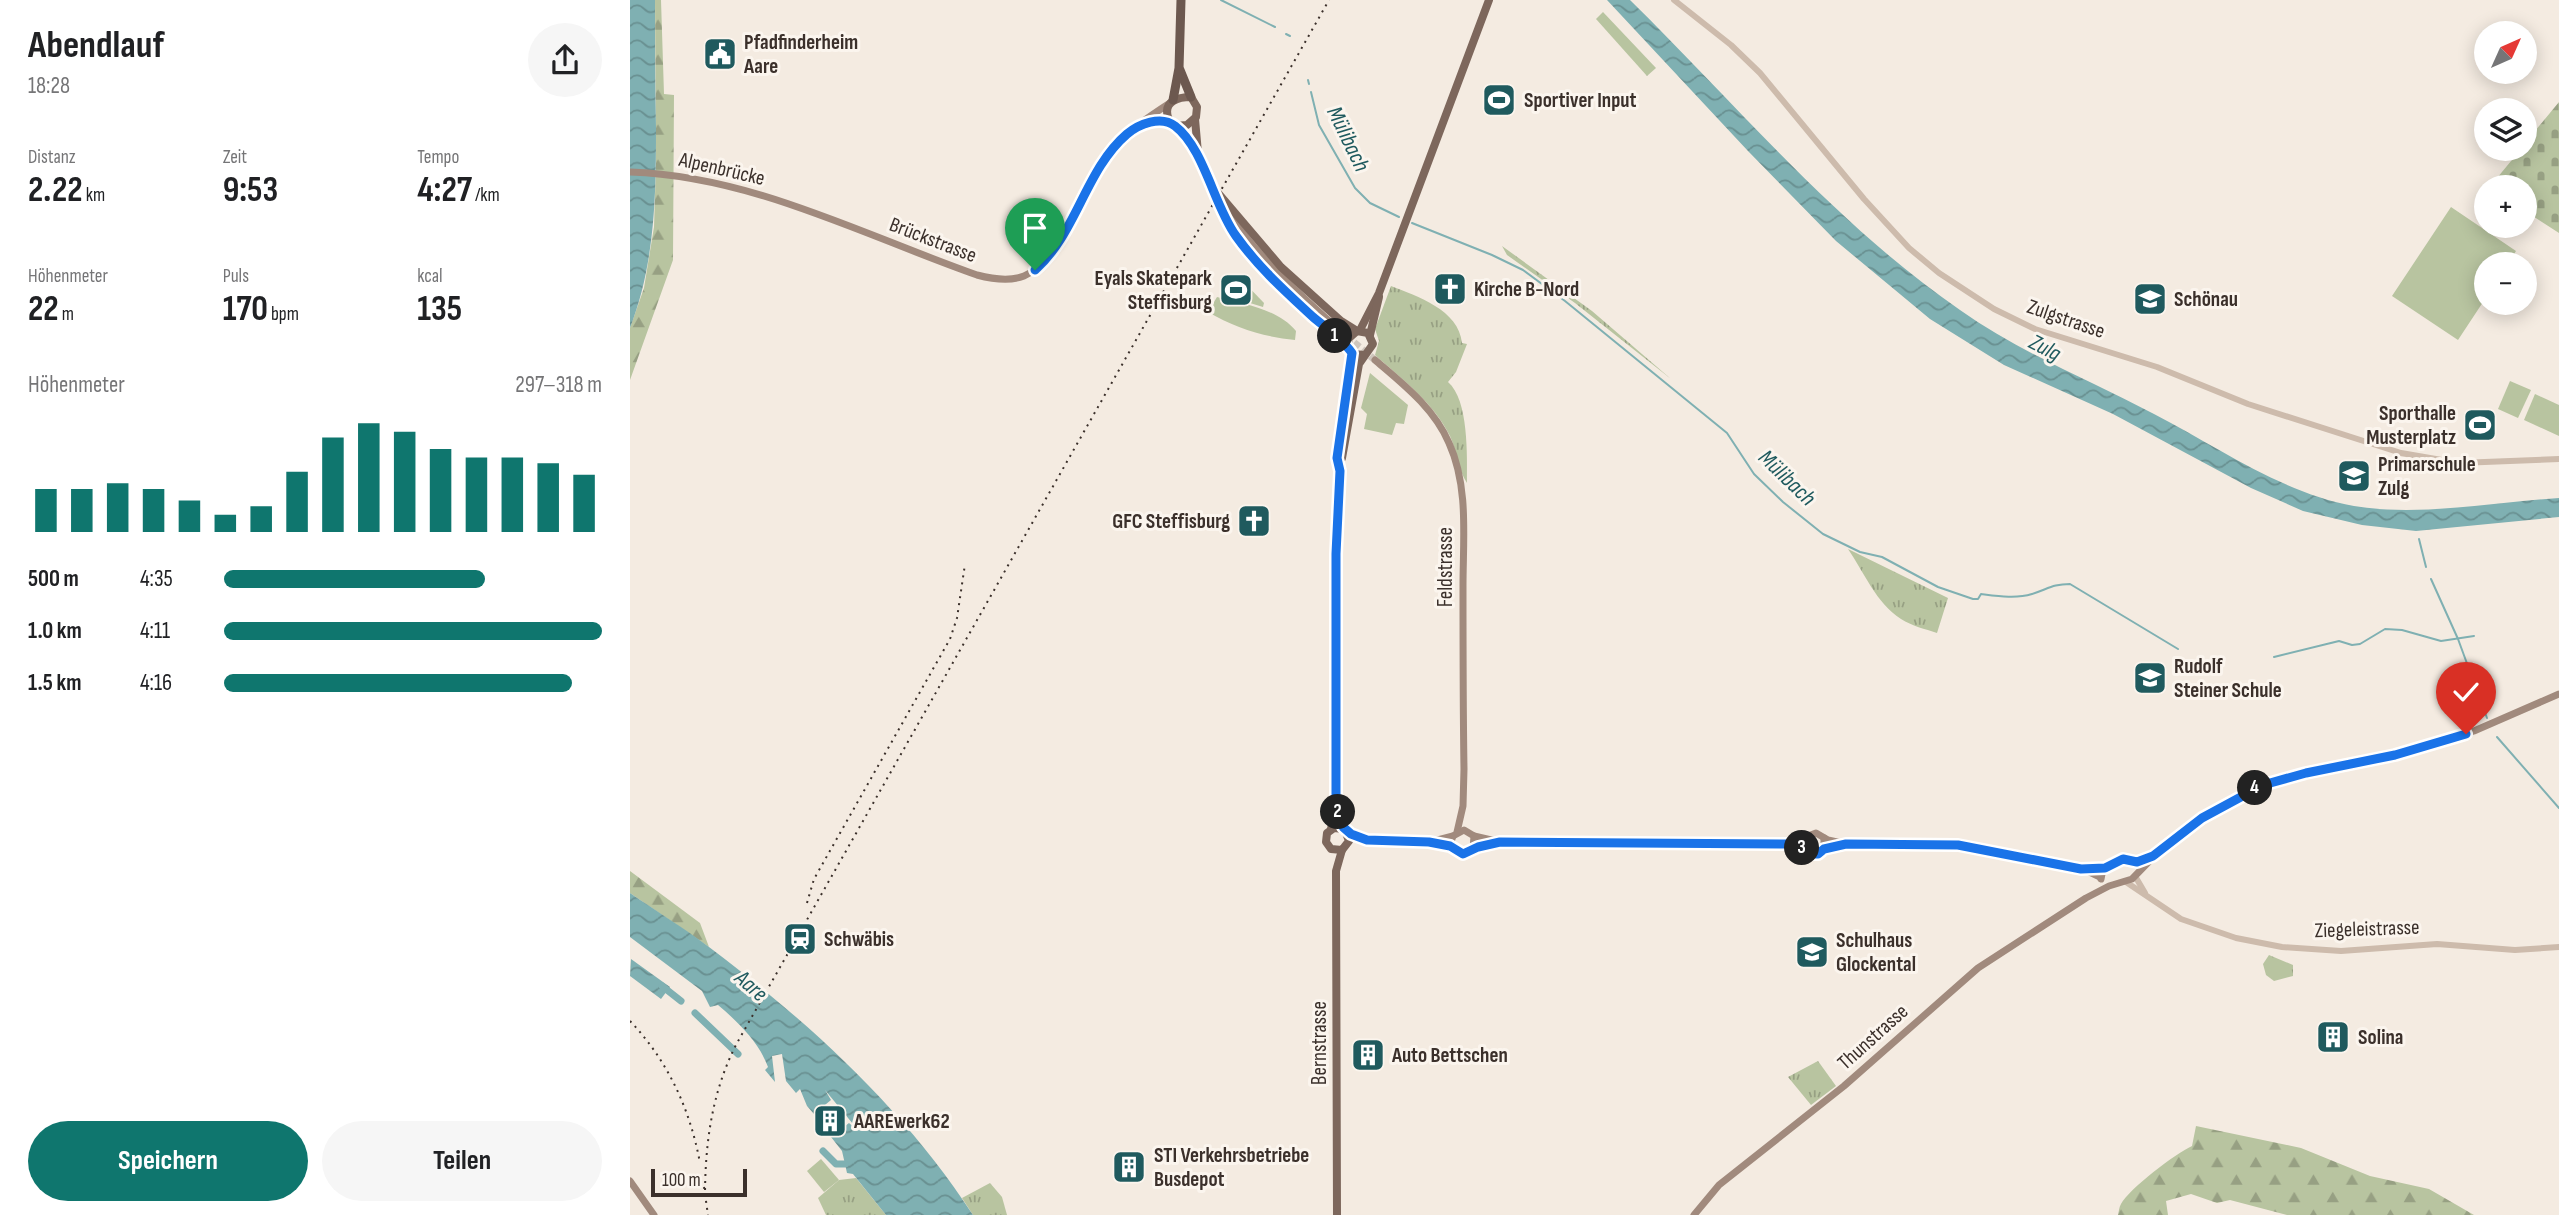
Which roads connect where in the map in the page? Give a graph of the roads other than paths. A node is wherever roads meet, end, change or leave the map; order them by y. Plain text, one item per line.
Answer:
1 (1181, 0) edge
2 (1489, 0) edge
3 (1674, 0) edge
4 (1179, 68) junction
5 (1191, 97) junction
6 (1172, 102) junction
7 (1195, 119) junction
8 (1143, 123) junction
9 (1174, 125) junction
10 (1198, 156) junction
11 (630, 172) edge
12 (1211, 184) junction
13 (804, 210) joint
14 (1379, 292) junction
15 (1338, 329) tunnel mouth
16 (1359, 330) junction
17 (1370, 335) junction
18 (1350, 350) junction
19 (1364, 355) junction
20 (1375, 360) tunnel mouth
21 (2559, 459) edge
22 (1340, 471) junction
23 (2559, 694) edge
24 (1336, 805) junction
25 (1463, 806) junction
26 (1331, 829) junction
27 (1346, 831) junction
28 (1455, 834) junction
29 (1472, 834) junction
30 (1805, 838) junction
31 (1824, 838) junction
32 (1367, 840) junction
33 (1429, 842) junction
34 (1500, 842) junction
35 (1785, 844) junction
36 (1846, 844) junction
37 (1344, 848) junction
38 (1331, 849) junction
39 (1453, 849) junction
40 (1474, 849) junction
41 (1805, 849) junction
42 (1824, 849) junction
43 (2153, 856) junction
44 (2133, 861) junction
45 (2105, 868) junction
46 (2081, 869) junction
47 (1336, 871) junction
48 (2136, 874) junction
49 (2101, 878) junction
50 (2126, 882) junction
51 (2109, 886) junction
52 (2146, 895) junction
53 (2086, 898) junction
54 (2559, 947) edge
55 (630, 1181) edge
56 (654, 1215) edge
57 (1337, 1215) edge
58 (1694, 1215) edge

1 - 4 highway
2 - 14 main road
3 - 21 street, Zulgstrasse
4 - 5 highway
4 - 6 highway
5 - 6 main road
5 - 7 main road
6 - 8 main road, Brückstrasse
6 - 9 main road
7 - 9 main road
7 - 10 main road
8 - 9 main road
8 - 13 main road, Brückstrasse
9 - 10 main road
10 - 12 main road
11 - 13 main road, Alpenbrücke
12 - 15 main road
12 - 16 main road
12 - 18 main road
14 - 16 main road
14 - 17 main road
16 - 17 main road
16 - 18 main road
17 - 19 main road
18 - 19 main road
18 - 22 main road
19 - 22 main road
20 - 25 main road, Feldstrasse
22 - 24 main road
23 - 43 main road
24 - 26 main road
24 - 27 main road
25 - 28 main road, Feldstrasse
25 - 29 main road, Feldstrasse
26 - 27 main road
26 - 38 main road
27 - 32 main road
27 - 37 main road
28 - 29 main road
28 - 33 main road
28 - 39 main road
29 - 34 main road
29 - 40 main road
30 - 31 main road
30 - 35 main road
30 - 41 main road
31 - 36 main road
31 - 42 main road
32 - 33 main road
32 - 37 main road
33 - 39 main road
34 - 35 main road
34 - 40 main road
35 - 41 main road
36 - 42 main road
36 - 46 main road
37 - 38 main road
37 - 47 main road, Bernstrasse
38 - 47 main road, Bernstrasse
39 - 40 main road
41 - 42 main road
43 - 44 main road
43 - 48 main road
44 - 45 main road
44 - 48 main road
45 - 46 main road
45 - 49 main road, Thunstrasse
46 - 49 main road
47 - 57 main road, Bernstrasse
48 - 50 main road
48 - 52 street, Ziegeleistrasse
49 - 51 main road
49 - 53 main road, Thunstrasse
50 - 51 main road, Thunstrasse
50 - 52 street, Ziegeleistrasse
51 - 53 main road, Thunstrasse
52 - 54 street, Ziegeleistrasse
53 - 58 main road, Thunstrasse
55 - 56 main road

